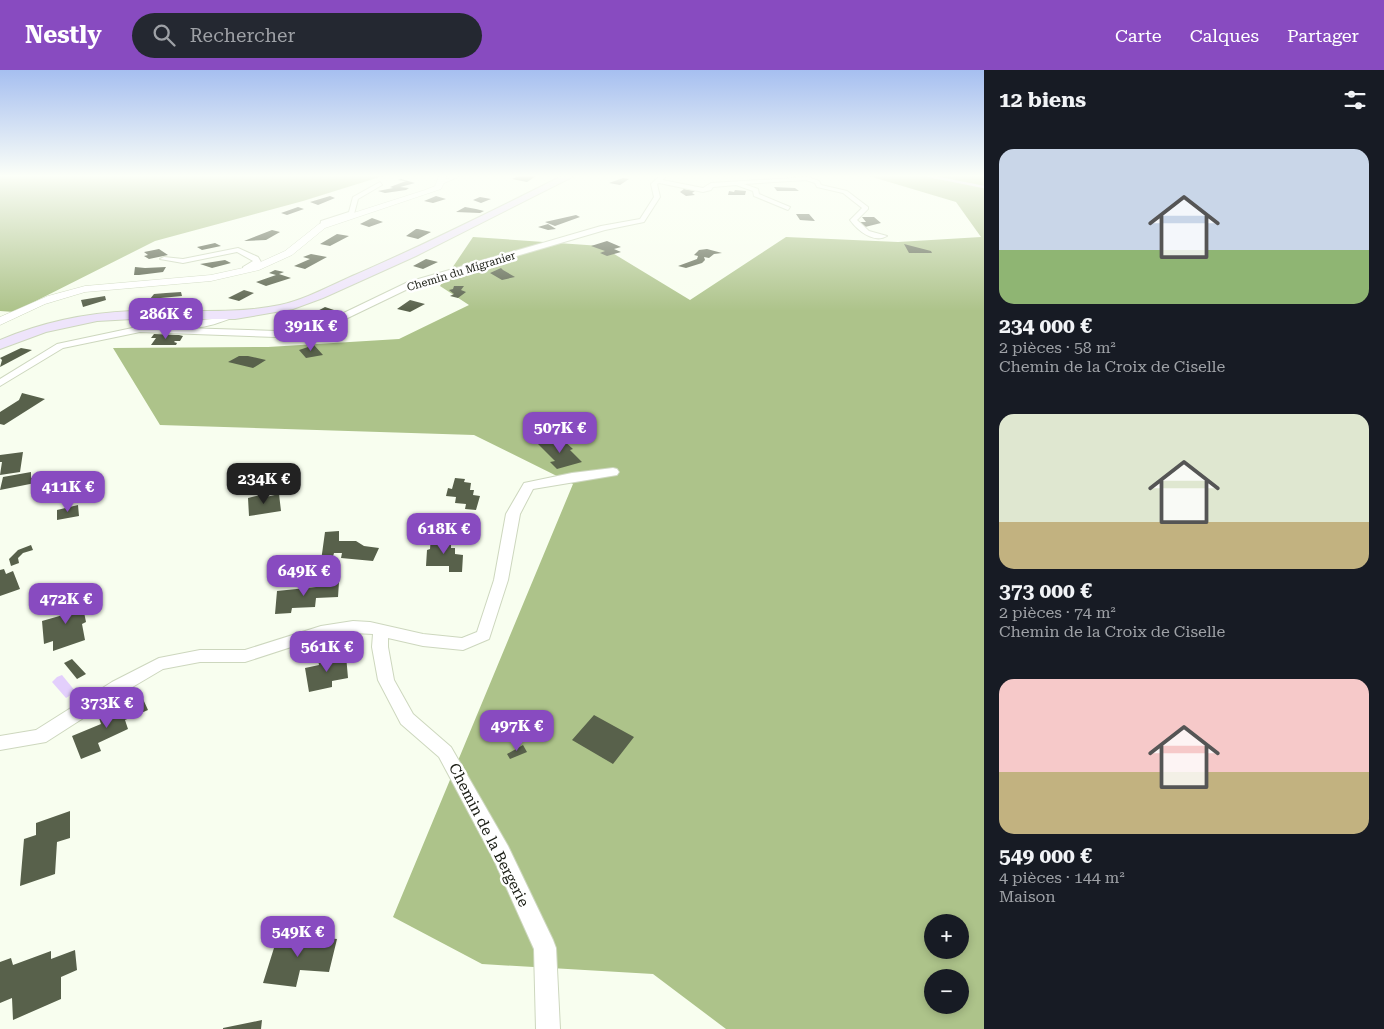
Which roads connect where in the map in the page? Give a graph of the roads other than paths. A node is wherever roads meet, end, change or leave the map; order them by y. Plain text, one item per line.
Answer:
1 (327, 221) edge
2 (339, 221) edge
3 (482, 221) edge
4 (642, 221) edge
5 (854, 221) edge
6 (322, 226) junction
7 (883, 236) dead end
8 (164, 259) dead end
9 (247, 270) junction
10 (226, 316) junction
11 (0, 322) edge
12 (140, 329) junction
13 (0, 345) edge
14 (0, 383) edge
15 (613, 472) dead end
16 (380, 632) junction
17 (0, 743) edge
18 (548, 1029) edge

1 - 6 street
2 - 6 street
3 - 10 main road
4 - 12 street, Chemin du Migranier
5 - 7 street
6 - 9 street
8 - 9 street
9 - 11 street
10 - 12 street
10 - 13 main road
12 - 14 street
15 - 16 street
16 - 17 street
16 - 18 street, Chemin de la Bergerie

